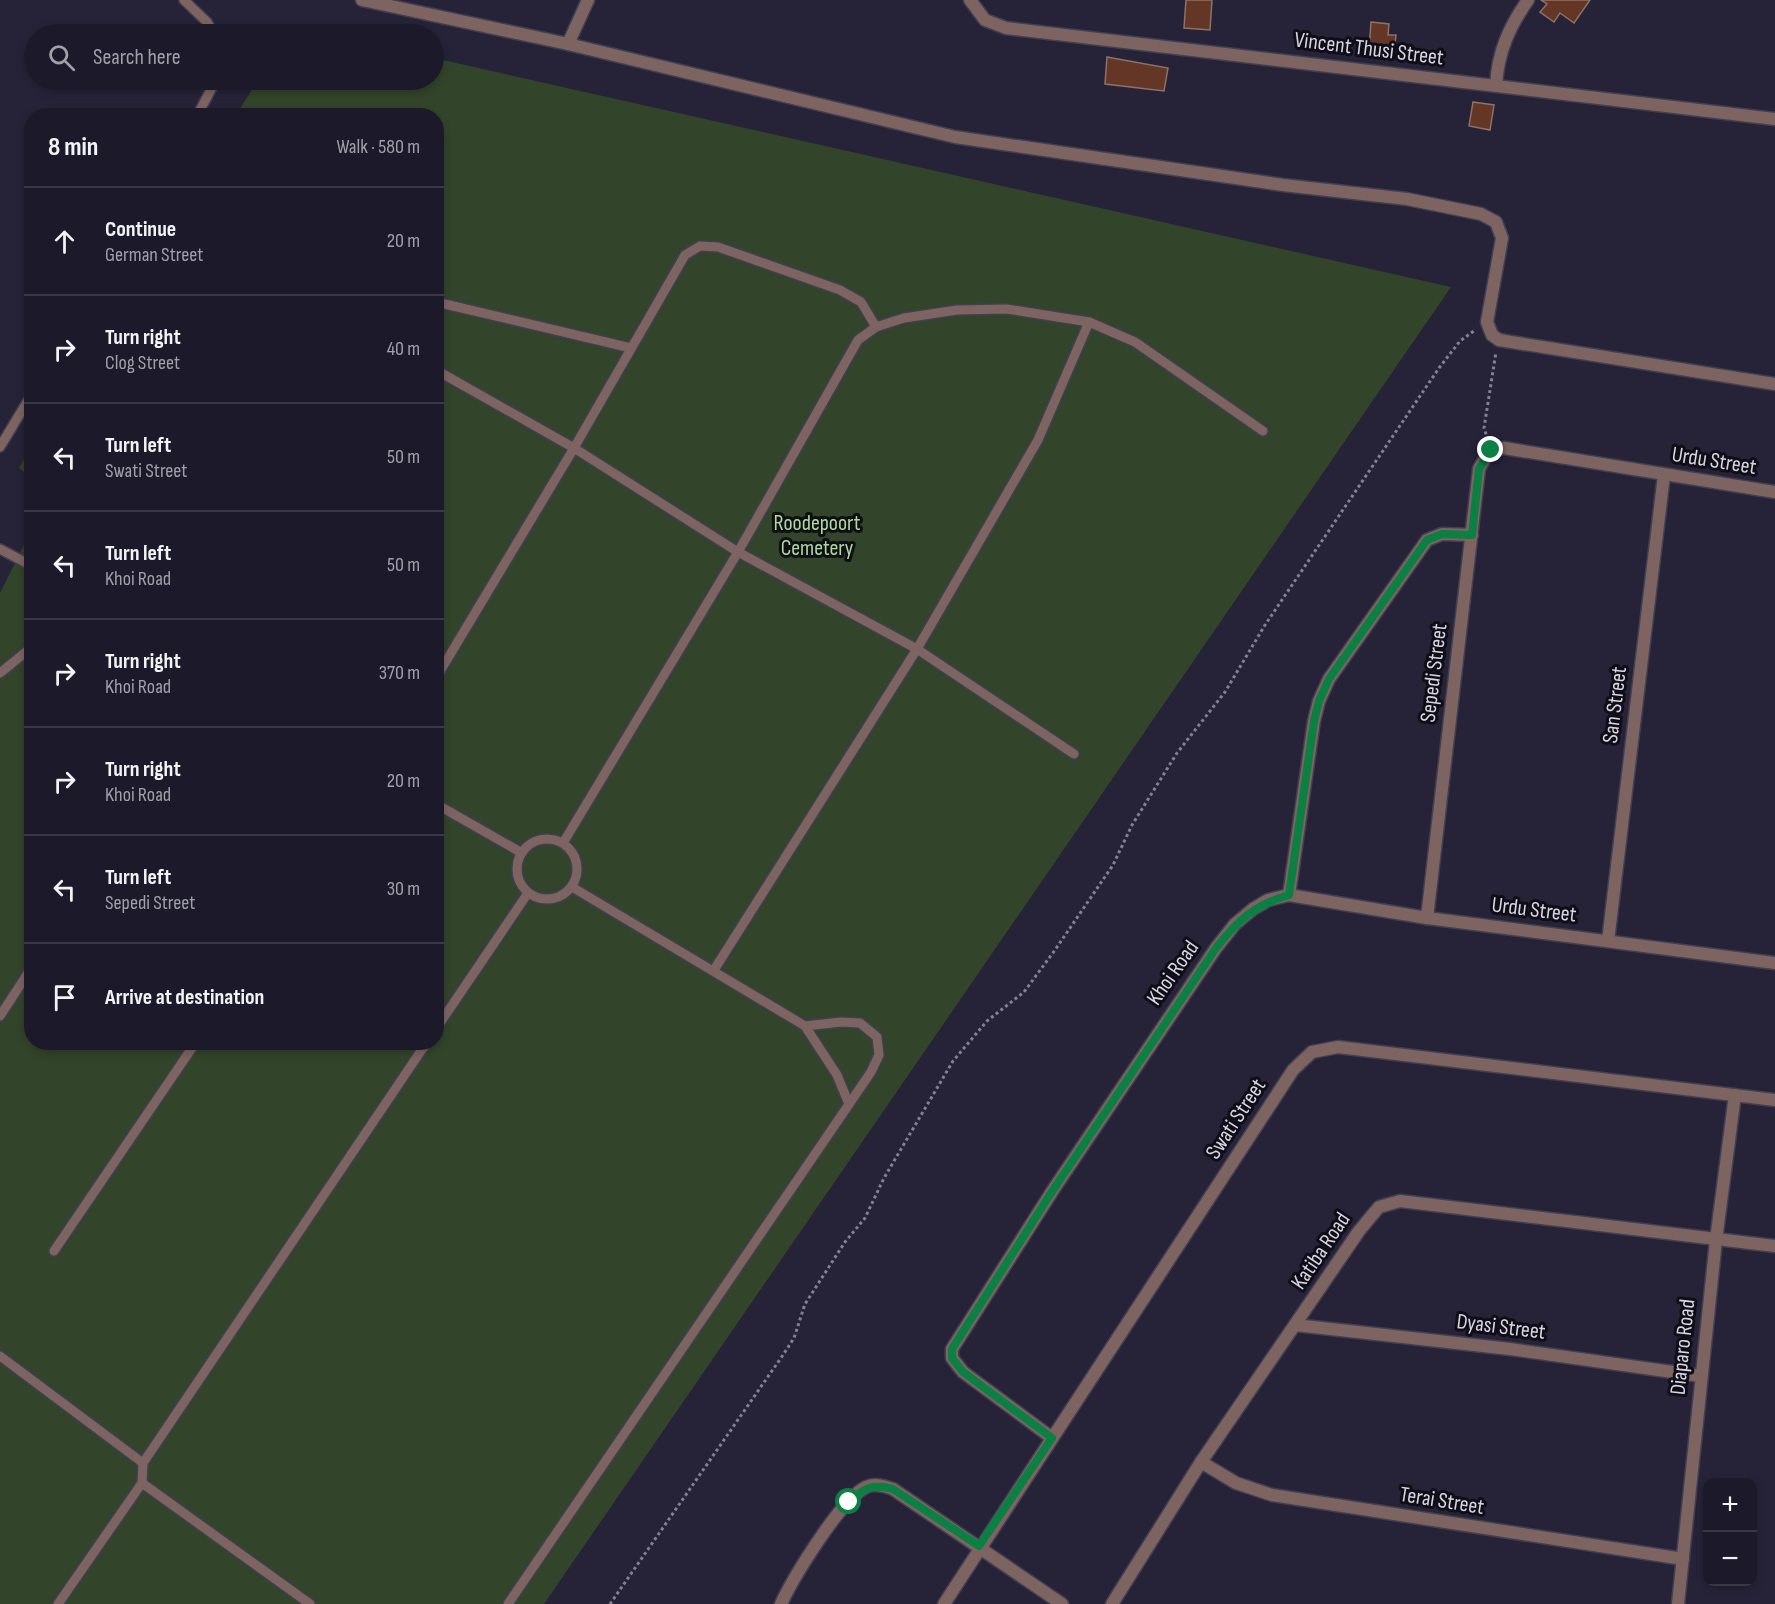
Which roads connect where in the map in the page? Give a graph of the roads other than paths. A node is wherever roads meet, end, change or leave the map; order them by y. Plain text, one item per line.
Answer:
1 (184, 0) edge
2 (362, 0) edge
3 (588, 0) edge
4 (970, 0) edge
5 (1528, 0) edge
6 (208, 24) edge
7 (568, 44) junction
8 (1496, 86) junction
9 (211, 90) edge
10 (201, 108) edge
11 (1775, 120) edge
12 (444, 304) edge
13 (1089, 321) junction
14 (876, 327) junction
15 (631, 348) junction
16 (444, 375) edge
17 (1775, 384) edge
18 (24, 407) edge
19 (1263, 431) dead end
20 (0, 447) edge
21 (574, 448) junction
22 (1498, 449) joint
23 (1664, 475) junction
24 (1775, 492) edge
25 (1472, 535) junction
26 (0, 549) edge
27 (738, 552) junction
28 (24, 562) edge
29 (917, 649) junction
30 (24, 654) edge
31 (444, 665) edge
32 (0, 673) edge
33 (1074, 754) dead end
34 (444, 809) edge
35 (563, 843) junction
36 (522, 853) junction
37 (572, 887) junction
38 (528, 893) junction
39 (1289, 895) junction
40 (1427, 918) junction
41 (1608, 940) junction
42 (1775, 963) edge
43 (714, 970) junction
44 (24, 979) edge
45 (0, 1016) edge
46 (444, 1017) edge
47 (805, 1026) junction
48 (191, 1050) edge
49 (422, 1050) edge
50 (1735, 1095) junction
51 (1775, 1100) edge
52 (849, 1104) junction
53 (1716, 1240) junction
54 (1775, 1246) edge
55 (54, 1251) dead end
56 (1295, 1325) junction
57 (0, 1356) edge
58 (1701, 1376) junction
59 (1052, 1438) junction
60 (1201, 1462) junction
61 (143, 1463) junction
62 (142, 1483) junction
63 (979, 1546) junction
64 (1683, 1559) junction
65 (58, 1604) edge
66 (310, 1604) edge
67 (508, 1604) edge
68 (782, 1604) edge
69 (944, 1604) edge
70 (1062, 1604) edge
71 (1112, 1604) edge
72 (1678, 1604) edge

1 - 6 lane
2 - 7 street
3 - 7 street
4 - 8 street, Vincent Thusi Street
5 - 8 street
7 - 17 street
8 - 11 street, Vincent Thusi Street
9 - 10 lane
12 - 15 lane
13 - 14 lane
13 - 19 lane
13 - 29 lane
14 - 15 lane
14 - 27 lane
15 - 21 lane
16 - 21 lane
18 - 20 lane
21 - 27 lane
21 - 31 lane
22 - 23 street, Urdu Street
22 - 25 street, Sepedi Street
23 - 24 street, Urdu Street
23 - 41 street, San Street
25 - 39 street
25 - 40 street, Sepedi Street
26 - 28 lane
27 - 29 lane
27 - 35 lane
29 - 33 lane
29 - 43 lane
30 - 32 lane
34 - 36 lane
35 - 36 lane
35 - 37 lane
36 - 38 lane
37 - 38 lane
37 - 43 lane
38 - 46 lane
39 - 40 street, Urdu Street
39 - 59 street, Khoi Road
40 - 41 street, Urdu Street
41 - 42 street, Urdu Street
43 - 47 lane
44 - 45 lane
47 - 52 lane
47 - 52 lane
48 - 55 lane
49 - 61 lane
50 - 51 street, Swati Street
50 - 53 street, Diaparo Road
50 - 59 street, Swati Street
52 - 67 lane
53 - 54 street, Katiba Road
53 - 56 street, Katiba Road
53 - 58 street, Diaparo Road
56 - 58 street, Dyasi Street
56 - 60 street, Katiba Road
57 - 61 lane
58 - 64 street, Diaparo Road
59 - 63 street, Swati Street
60 - 64 street, Terai Street
60 - 71 street, Katiba Road
61 - 62 lane
62 - 65 lane
62 - 66 lane
63 - 68 street
63 - 69 street, Swati Street
63 - 70 street
64 - 72 street, Diaparo Road

